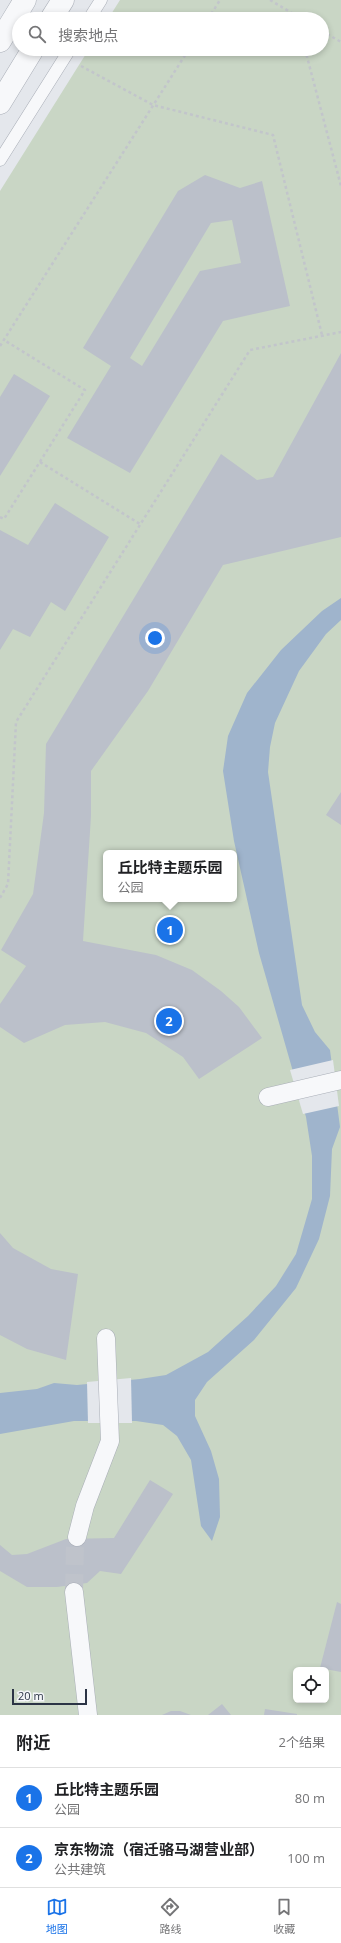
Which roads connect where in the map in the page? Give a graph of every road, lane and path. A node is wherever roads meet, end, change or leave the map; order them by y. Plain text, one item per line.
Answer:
1 (25, 0) edge
2 (63, 0) edge
3 (101, 0) edge
4 (220, 0) edge
5 (270, 0) edge
6 (18, 12) edge
7 (55, 12) edge
8 (93, 12) edge
9 (212, 12) edge
10 (288, 12) edge
11 (12, 21) edge
12 (329, 35) edge
13 (0, 41) edge
14 (341, 42) edge
15 (29, 56) edge
16 (65, 56) edge
17 (72, 56) edge
18 (184, 56) edge
19 (307, 56) edge
20 (0, 103) edge
21 (153, 105) junction
22 (0, 160) edge
23 (341, 186) edge
24 (341, 332) edge
25 (322, 336) junction
26 (4, 340) junction
27 (0, 346) edge
28 (40, 462) junction
29 (0, 517) edge
30 (140, 524) junction
31 (0, 898) edge
32 (341, 1080) edge
33 (268, 1097) dead end
34 (106, 1338) dead end
35 (77, 1537) tunnel mouth
36 (74, 1592) tunnel mouth
37 (88, 1715) edge

1 - 6 street
2 - 7 street
3 - 8 lane
4 - 9 path
5 - 10 path
11 - 13 street
12 - 14 path
15 - 20 street
16 - 22 lane
17 - 21 path
18 - 21 path
19 - 23 path
21 - 25 path
21 - 26 path
24 - 25 path
25 - 30 path
26 - 27 path
26 - 28 path
28 - 29 path
28 - 30 path
30 - 31 path
32 - 33 street
34 - 35 street
36 - 37 street

